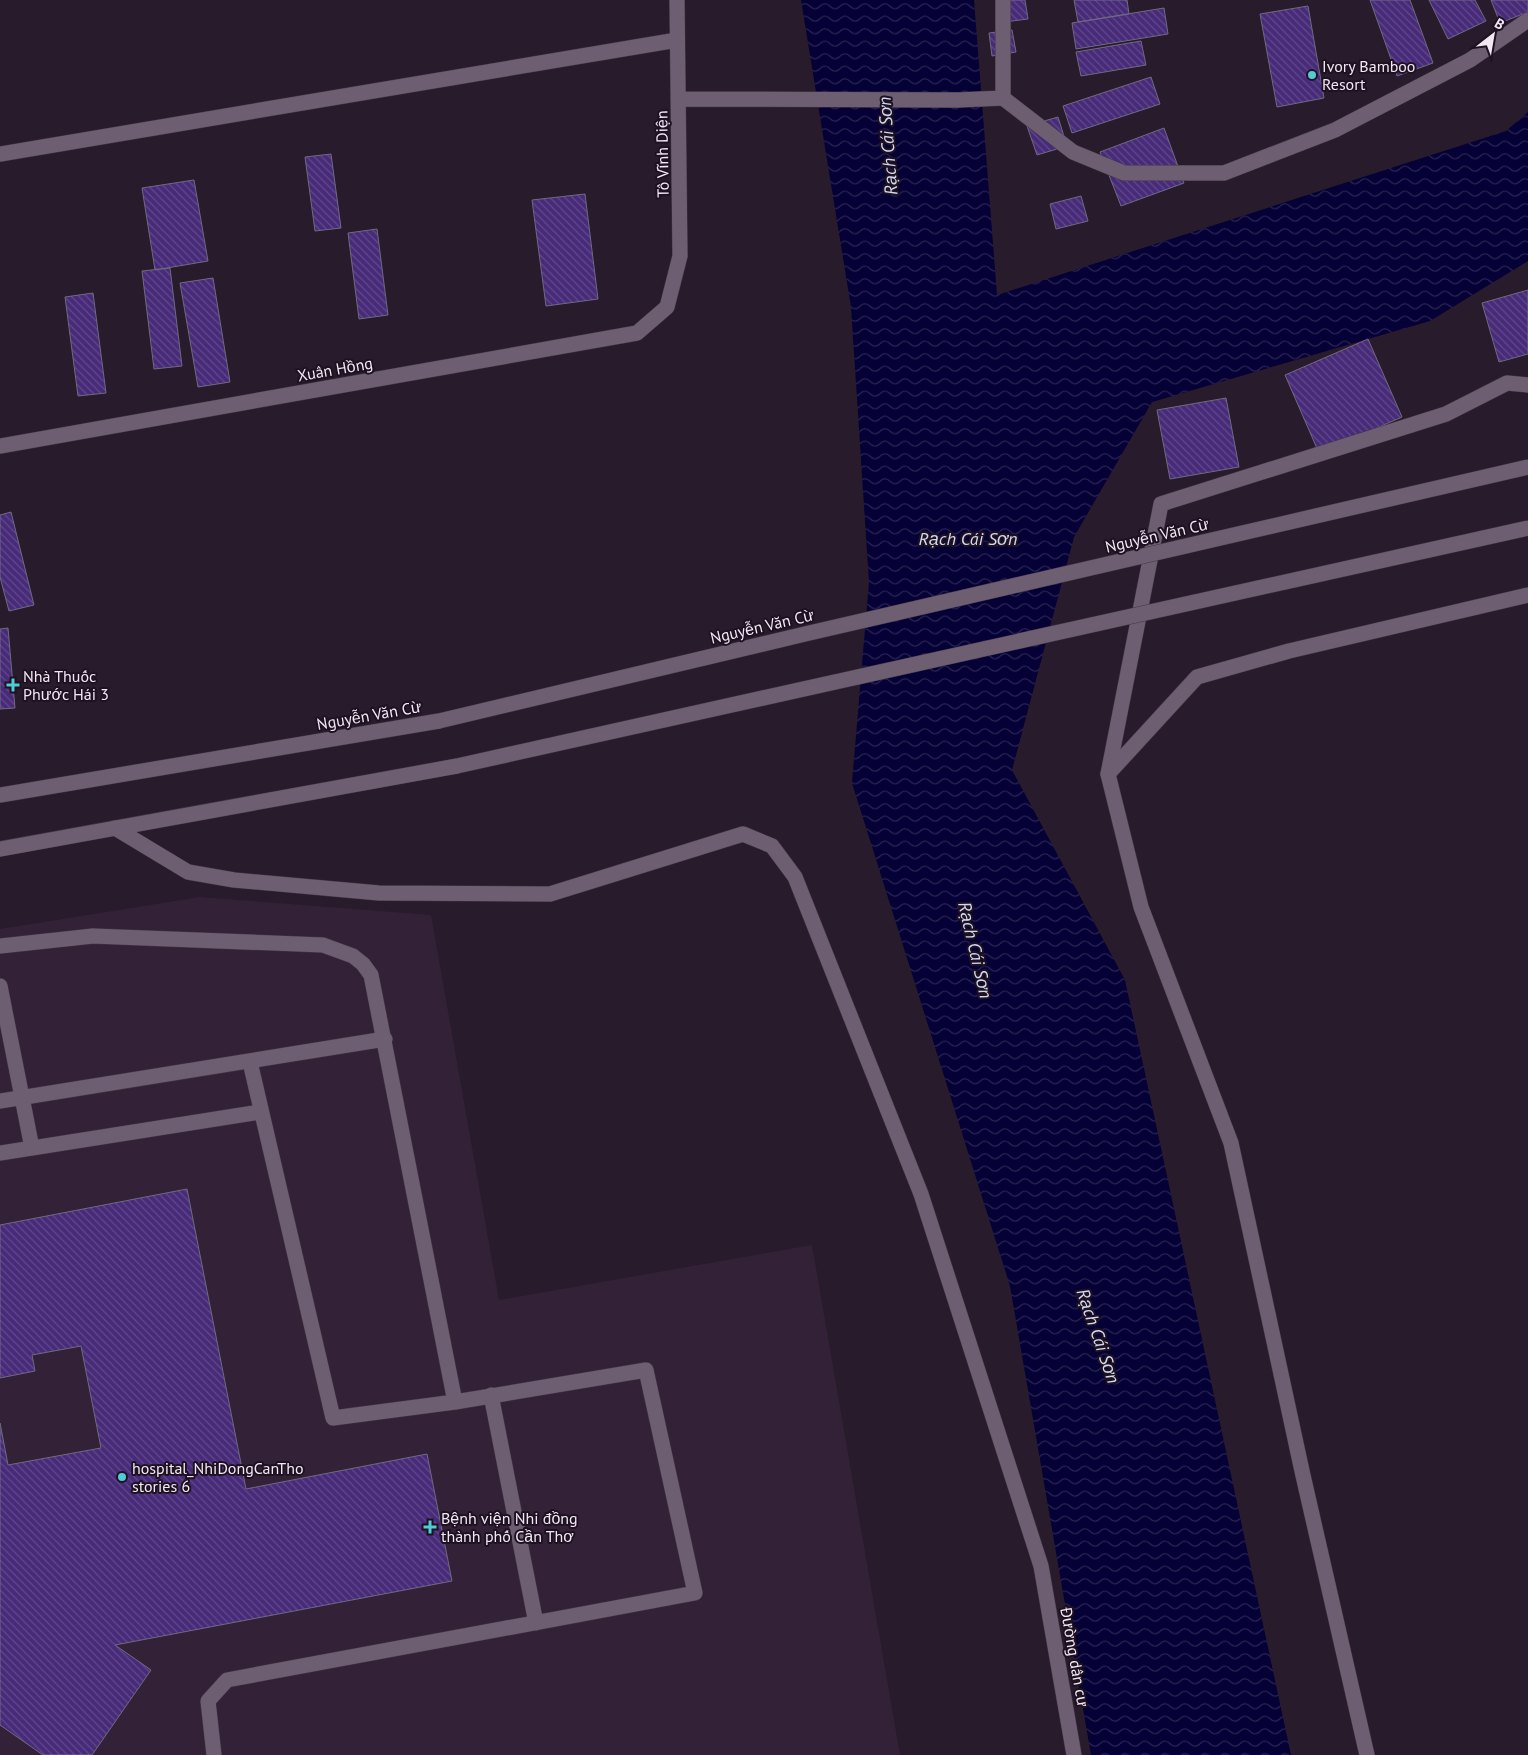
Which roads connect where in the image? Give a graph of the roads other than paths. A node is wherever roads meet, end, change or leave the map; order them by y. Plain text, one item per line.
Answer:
1 (677, 0) edge
2 (1003, 0) edge
3 (1528, 20) edge
4 (677, 40) junction
5 (1003, 98) junction
6 (678, 100) junction
7 (0, 154) edge
8 (667, 307) joint
9 (1528, 385) edge
10 (0, 446) edge
11 (1528, 467) edge
12 (1528, 528) edge
13 (1528, 596) edge
14 (1108, 774) junction
15 (0, 795) edge
16 (115, 828) junction
17 (0, 849) edge
18 (0, 946) edge
19 (0, 986) edge
20 (385, 1039) junction
21 (250, 1062) junction
22 (22, 1097) junction
23 (0, 1101) edge
24 (260, 1112) junction
25 (32, 1148) junction
26 (0, 1153) edge
27 (491, 1395) junction
28 (455, 1402) junction
29 (536, 1623) junction
30 (214, 1755) edge
31 (1074, 1755) edge
32 (1367, 1755) edge

1 - 4 street, Tô Vĩnh Diện
2 - 5 street
3 - 5 street
4 - 6 street, Tô Vĩnh Diện
4 - 7 street
5 - 6 street
6 - 8 street, Tô Vĩnh Diện
8 - 10 street, Xuân Hồng
9 - 14 street
11 - 15 street, Nguyễn Văn Cừ, bridge
12 - 16 street, bridge
13 - 14 street
14 - 32 street
16 - 17 street
16 - 31 street, Đường dân cư
18 - 20 street
19 - 22 street
20 - 21 street
20 - 28 street
21 - 22 street
21 - 24 street
22 - 23 street
22 - 25 street
24 - 25 street
24 - 28 street
25 - 26 street
27 - 28 street
27 - 29 street
27 - 29 street
29 - 30 street

